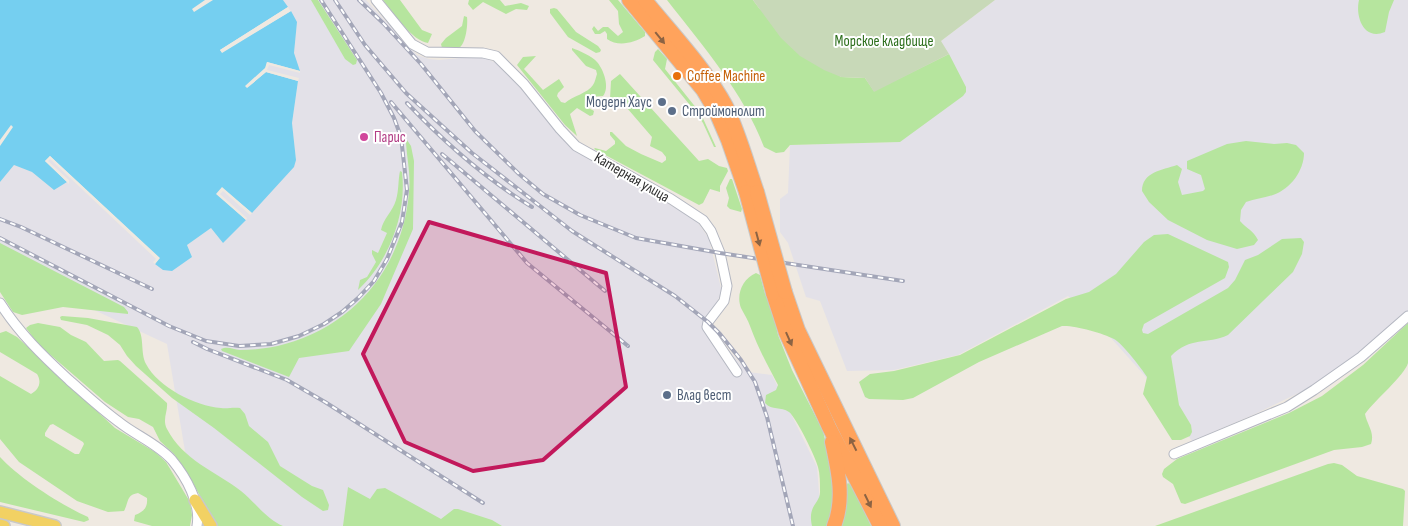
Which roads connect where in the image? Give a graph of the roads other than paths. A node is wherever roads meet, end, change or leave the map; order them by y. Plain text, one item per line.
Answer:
1 (376, 0) edge
2 (629, 0) edge
3 (644, 0) edge
4 (751, 192) junction
5 (779, 292) junction
6 (0, 303) edge
7 (1408, 316) edge
8 (737, 372) dead end
9 (830, 427) junction
10 (1174, 454) dead end
11 (875, 488) junction
12 (195, 500) junction
13 (0, 512) edge
14 (0, 525) edge
15 (4, 526) edge
16 (55, 526) edge
17 (196, 526) edge
18 (211, 526) edge
19 (834, 526) edge
20 (880, 526) edge
21 (893, 526) edge
22 (899, 526) edge

1 - 8 street, Катерная улица
2 -> 4 highway
3 - 4 highway
4 - 5 highway, bridge
5 -> 9 highway
11 -> 5 highway
6 - 12 street
7 - 10 street
9 - 19 highway
9 -> 20 highway
11 - 21 highway
11 - 22 highway
12 - 17 street
12 - 18 main road
13 - 16 main road
14 - 15 main road

